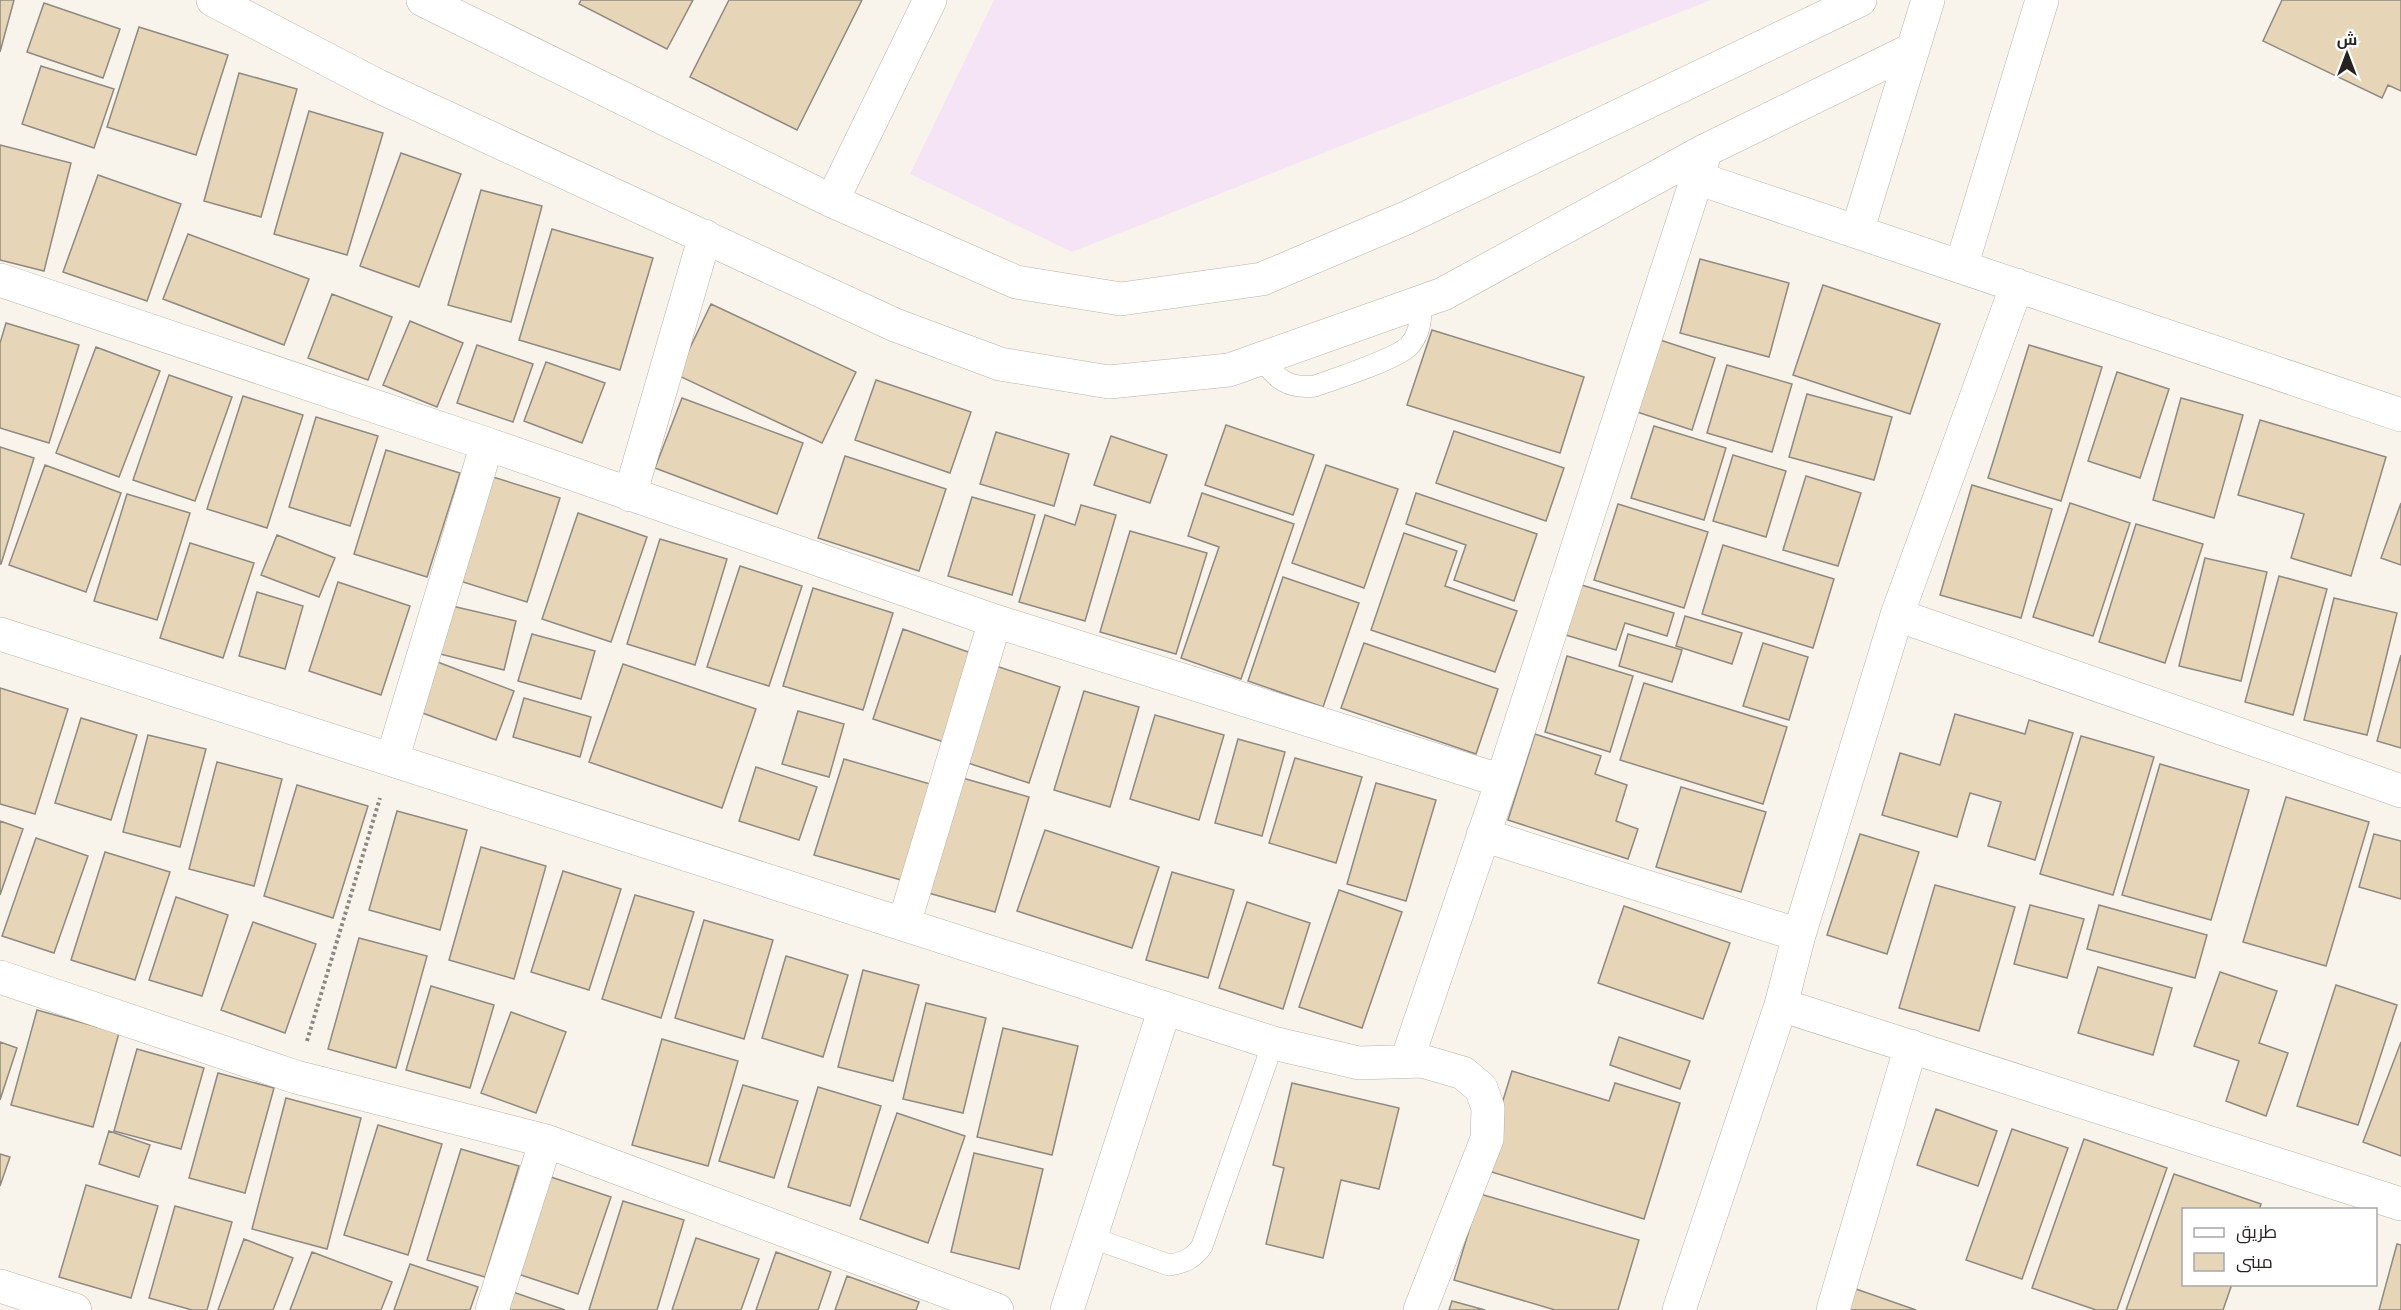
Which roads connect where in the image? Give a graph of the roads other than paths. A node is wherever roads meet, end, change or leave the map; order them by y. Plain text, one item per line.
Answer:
1 (213, 0) edge
2 (423, 0) edge
3 (930, 0) edge
4 (1860, 0) edge
5 (1928, 0) edge
6 (2042, 0) edge
7 (1912, 49) junction
8 (1701, 164) junction
9 (832, 201) junction
10 (1857, 231) junction
11 (705, 236) junction
12 (1961, 267) junction
13 (2016, 285) junction
14 (2, 287) edge
15 (1420, 302) junction
16 (1262, 358) junction
17 (2401, 415) edge
18 (487, 444) junction
19 (630, 495) junction
20 (1897, 615) junction
21 (995, 621) junction
22 (1, 638) edge
23 (392, 760) junction
24 (1502, 781) junction
25 (2401, 791) edge
26 (1483, 835) junction
27 (904, 924) junction
28 (1799, 935) junction
29 (0, 976) edge
30 (1781, 1005) junction
31 (1165, 1008) junction
32 (1273, 1043) junction
33 (1911, 1046) junction
34 (1407, 1060) junction
35 (546, 1141) junction
36 (2401, 1204) edge
37 (1090, 1237) junction
38 (0, 1286) edge
39 (75, 1310) edge
40 (492, 1310) edge
41 (997, 1310) edge
42 (1066, 1310) edge
43 (1420, 1310) edge
44 (1679, 1310) edge
45 (1833, 1310) edge

1 - 11 street
2 - 9 street
3 - 9 street
4 - 9 street
5 - 7 street
6 - 12 street
7 - 8 street
7 - 10 street
8 - 10 street
8 - 15 street
8 - 24 street
10 - 12 street
11 - 16 street
11 - 19 street
12 - 13 street
13 - 17 street
13 - 20 street
14 - 18 street
15 - 16 street
15 - 16 lane
18 - 19 street
18 - 23 street
19 - 21 street
20 - 25 street
20 - 28 street
21 - 24 street
21 - 27 street
22 - 23 street
23 - 27 street
24 - 26 street
26 - 28 street
26 - 34 street
27 - 31 street
28 - 30 street
29 - 35 street
30 - 33 street
30 - 44 street
31 - 32 street
31 - 37 street
32 - 34 street
32 - 37 lane
33 - 36 street
33 - 45 street
34 - 43 street
35 - 40 street
35 - 41 street
37 - 42 street
38 - 39 street

